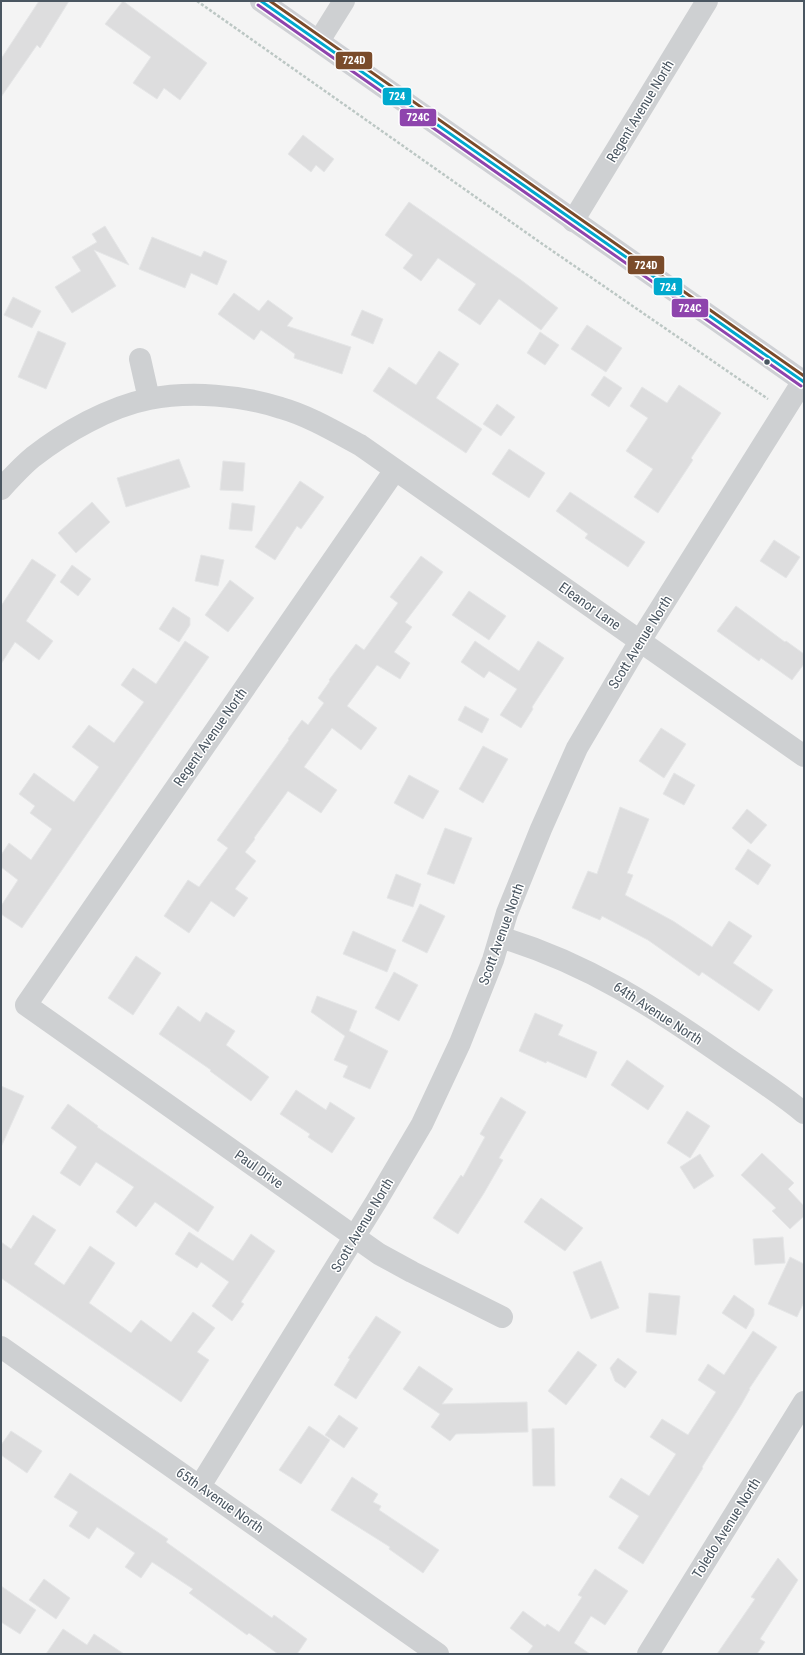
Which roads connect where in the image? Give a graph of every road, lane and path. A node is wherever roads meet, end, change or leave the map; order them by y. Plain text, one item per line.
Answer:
1 (197, 1) edge
2 (261, 1) edge
3 (344, 1) edge
4 (707, 1) edge
5 (319, 41) junction
6 (573, 220) junction
7 (140, 359) dead end
8 (804, 381) edge
9 (149, 399) junction
10 (785, 412) junction
11 (395, 470) junction
12 (1, 489) edge
13 (640, 641) junction
14 (804, 756) edge
15 (500, 937) junction
16 (26, 1005) joint
17 (804, 1113) edge
18 (355, 1237) junction
19 (502, 1317) dead end
20 (1, 1347) edge
21 (804, 1402) edge
22 (200, 1486) junction
23 (438, 1654) edge
24 (648, 1654) edge

1 - 10 path
2 - 5 street
3 - 5 street
4 - 6 street, Regent Avenue North
5 - 6 street
6 - 8 street
7 - 9 street
8 - 10 street, Scott Avenue North
9 - 11 street, Eleanor Lane
9 - 12 street, Eleanor Lane
10 - 13 street, Scott Avenue North
11 - 13 street, Eleanor Lane
11 - 16 street, Regent Avenue North
13 - 14 street, Eleanor Lane
13 - 15 street, Scott Avenue North
15 - 17 street, 64th Avenue North
15 - 18 street, Scott Avenue North
16 - 18 street, Paul Drive
18 - 19 street, Paul Drive
18 - 22 street, Scott Avenue North
20 - 22 street, 65th Avenue North
21 - 24 street, Toledo Avenue North
22 - 23 street, 65th Avenue North

